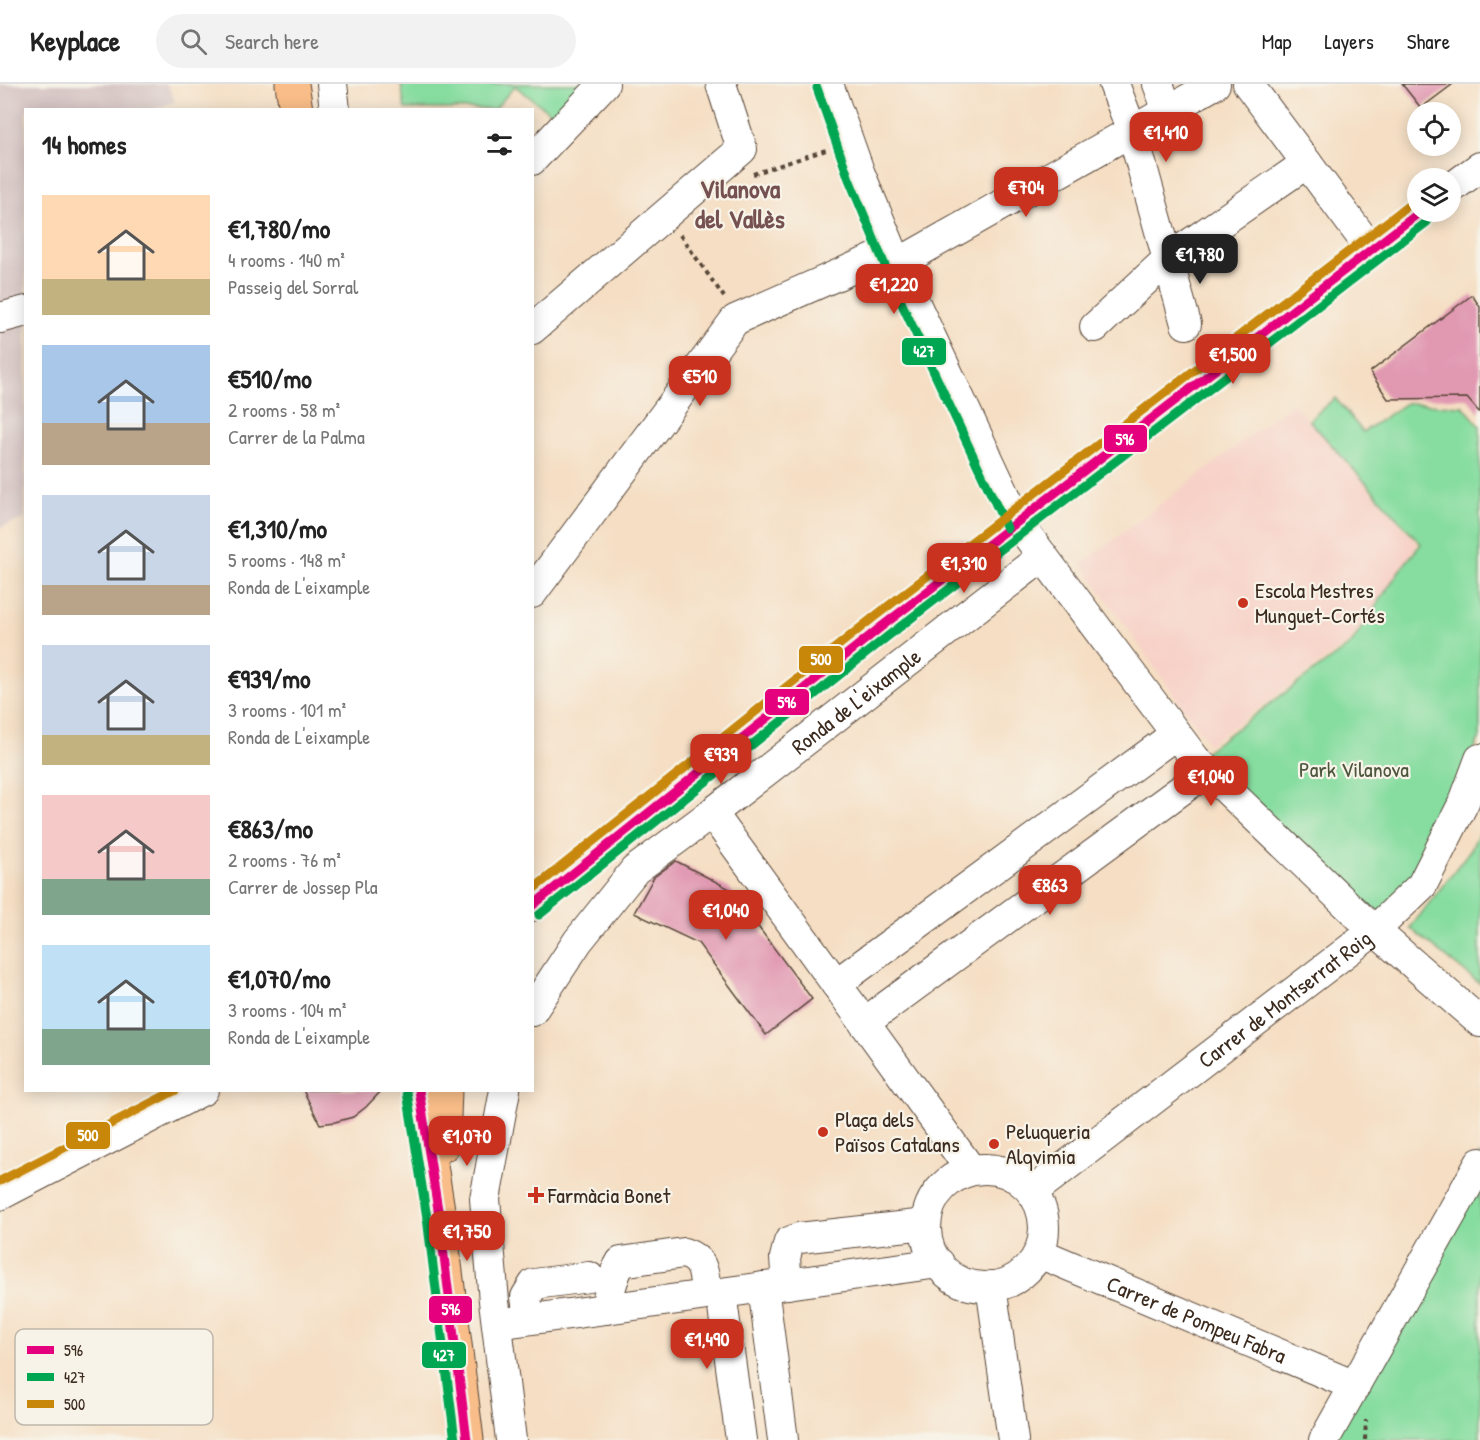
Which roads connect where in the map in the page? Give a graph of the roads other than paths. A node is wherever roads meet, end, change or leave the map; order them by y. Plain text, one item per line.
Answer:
1 (332, 84) edge
2 (604, 84) edge
3 (721, 84) edge
4 (828, 84) edge
5 (1114, 84) edge
6 (1215, 84) edge
7 (1248, 84) edge
8 (1163, 97) edge
9 (335, 108) edge
10 (1132, 131) junction
11 (534, 158) edge
12 (1307, 163) junction
13 (1480, 167) edge
14 (1461, 181) edge
15 (1407, 221) edge
16 (1370, 248) junction
17 (895, 257) junction
18 (1168, 258) junction
19 (24, 312) edge
20 (0, 318) edge
21 (1186, 324) dead end
22 (534, 327) edge
23 (1095, 327) dead end
24 (1018, 523) junction
25 (1043, 556) junction
26 (534, 590) edge
27 (881, 627) junction
28 (1176, 734) junction
29 (1480, 759) edge
30 (1208, 771) junction
31 (712, 813) junction
32 (534, 879) edge
33 (534, 904) edge
34 (1375, 930) junction
35 (836, 984) junction
36 (534, 1008) edge
37 (1480, 1022) edge
38 (864, 1023) junction
39 (199, 1092) edge
40 (419, 1092) edge
41 (445, 1092) edge
42 (505, 1092) edge
43 (1480, 1163) edge
44 (971, 1170) junction
45 (1032, 1192) junction
46 (0, 1195) edge
47 (439, 1216) junction
48 (926, 1224) junction
49 (1039, 1253) junction
50 (939, 1263) junction
51 (590, 1277) dead end
52 (775, 1286) junction
53 (991, 1286) junction
54 (714, 1294) junction
55 (605, 1309) junction
56 (529, 1319) junction
57 (496, 1324) junction
58 (1355, 1386) junction
59 (467, 1440) edge
60 (511, 1440) edge
61 (741, 1440) edge
62 (783, 1440) edge
63 (1012, 1440) edge
64 (1324, 1440) edge

1 - 9 street
2 - 11 street
3 - 22 street
4 - 17 street
5 - 10 street
6 - 8 street
7 - 12 street
8 - 10 street
10 - 17 street
10 - 18 street
12 - 16 street
12 - 18 street
13 - 14 street
15 - 16 street
16 - 24 street
17 - 24 street
17 - 26 street
18 - 21 street
18 - 23 street
19 - 20 street
24 - 25 street
24 - 27 street
25 - 28 street
25 - 31 street, Ronda de L'eixample
27 - 32 street
27 - 33 street
28 - 30 street
28 - 35 street
29 - 34 street, Carrer de Montserrat Roig
30 - 34 street
30 - 38 street
31 - 35 street
31 - 36 street, Ronda de L'eixample
34 - 37 street
34 - 45 street, Carrer de Montserrat Roig
35 - 38 street
38 - 44 street
39 - 46 street
40 - 47 main road
41 - 47 main road
42 - 57 street
43 - 58 street
44 - 45 street
44 - 48 street
45 - 49 street
47 - 59 main road
48 - 50 street
48 - 52 street
49 - 53 street
49 - 58 street, Carrer de Pompeu Fabra
50 - 52 street
50 - 53 street
51 - 56 street
52 - 54 street
52 - 62 street
53 - 63 street
54 - 55 street
54 - 55 street
54 - 61 street
55 - 56 street
56 - 57 street
57 - 60 street
58 - 64 street

